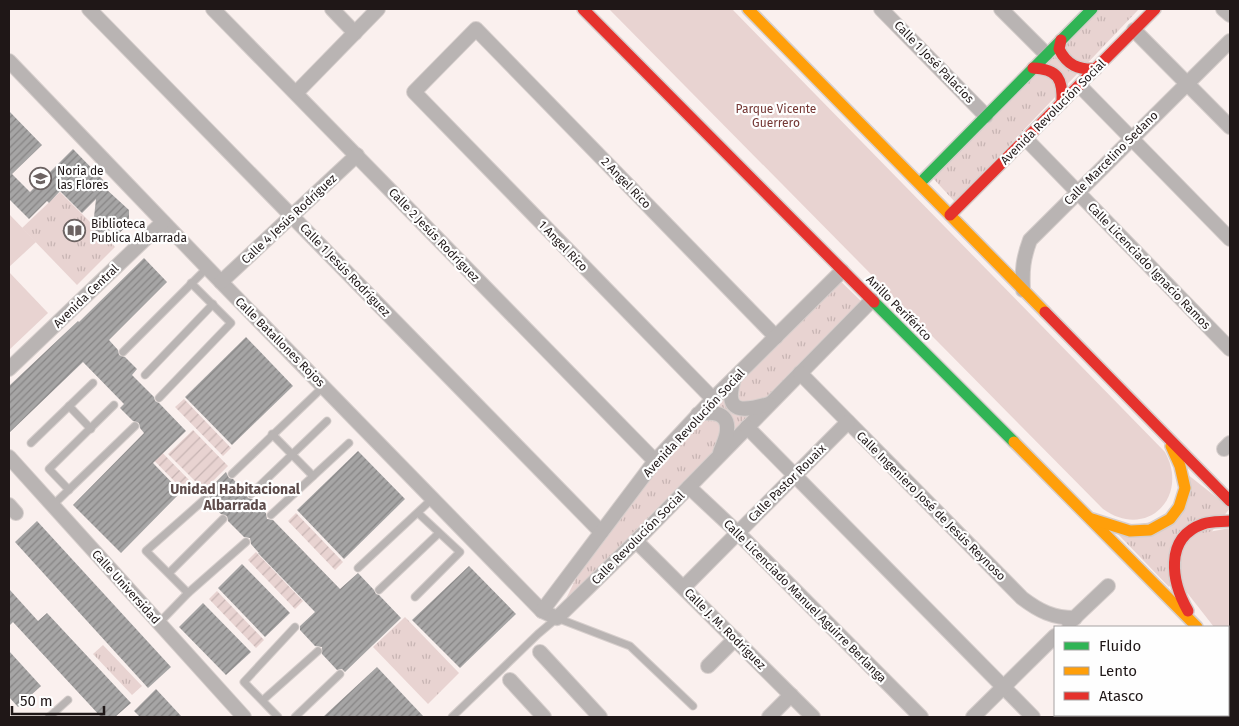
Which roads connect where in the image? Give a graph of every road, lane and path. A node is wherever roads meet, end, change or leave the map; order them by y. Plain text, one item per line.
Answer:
1 (89, 9) edge
2 (213, 9) edge
3 (332, 9) edge
4 (378, 9) edge
5 (583, 9) edge
6 (748, 9) edge
7 (881, 9) edge
8 (1001, 9) edge
9 (1092, 9) edge
10 (1155, 9) edge
11 (1224, 9) edge
12 (1230, 16) edge
13 (1134, 30) junction
14 (355, 32) junction
15 (1060, 40) junction
16 (1230, 41) edge
17 (1046, 54) junction
18 (9, 61) edge
19 (1033, 68) junction
20 (1096, 69) junction
21 (1187, 83) junction
22 (1080, 86) junction
23 (414, 92) joint
24 (296, 94) junction
25 (1062, 103) junction
26 (986, 116) junction
27 (1230, 127) edge
28 (1131, 138) junction
29 (1026, 139) junction
30 (357, 155) junction
31 (920, 183) junction
32 (1077, 192) junction
33 (292, 215) junction
34 (950, 215) junction
35 (163, 222) junction
36 (1230, 239) edge
37 (207, 268) junction
38 (842, 271) junction
39 (221, 282) junction
40 (191, 283) junction
41 (1023, 290) junction
42 (872, 300) junction
43 (214, 304) junction
44 (776, 337) junction
45 (1230, 349) edge
46 (124, 352) dead end
47 (9, 369) edge
48 (800, 374) junction
49 (145, 375) dead end
50 (734, 379) junction
51 (93, 382) dead end
52 (324, 386) junction
53 (159, 398) dead end
54 (713, 399) junction
55 (771, 403) junction
56 (114, 405) dead end
57 (69, 406) junction
58 (698, 414) junction
59 (327, 421) dead end
60 (848, 422) junction
61 (135, 426) dead end
62 (747, 427) junction
63 (91, 429) junction
64 (272, 434) junction
65 (1166, 436) junction
66 (31, 443) dead end
67 (349, 443) dead end
68 (292, 455) junction
69 (719, 456) junction
70 (9, 457) edge
71 (655, 461) junction
72 (232, 474) dead end
73 (795, 475) junction
74 (313, 476) junction
75 (689, 487) junction
76 (69, 490) junction
77 (251, 494) dead end
78 (205, 499) dead end
79 (432, 499) junction
80 (1230, 501) edge
81 (53, 505) junction
82 (418, 513) junction
83 (271, 515) dead end
84 (1089, 518) junction
85 (224, 519) dead end
86 (1230, 521) edge
87 (439, 532) junction
88 (601, 532) junction
89 (737, 532) junction
90 (636, 541) junction
91 (246, 542) dead end
92 (358, 568) dead end
93 (169, 573) junction
94 (1108, 586) dead end
95 (684, 587) junction
96 (379, 590) dead end
97 (188, 593) junction
98 (415, 598) dead end
99 (542, 611) junction
100 (557, 618) junction
101 (1070, 622) edge
102 (159, 623) junction
103 (1196, 626) edge
104 (1196, 626) edge
105 (296, 627) dead end
106 (1054, 637) edge
107 (735, 639) junction
108 (318, 651) dead end
109 (540, 652) dead end
110 (708, 666) dead end
111 (340, 674) dead end
112 (510, 680) dead end
113 (1003, 688) junction
114 (790, 695) junction
115 (68, 700) dead end
116 (263, 700) junction
117 (693, 706) dead end
118 (49, 717) edge
119 (244, 717) edge
120 (278, 717) edge
121 (295, 717) edge
122 (452, 717) edge
123 (544, 717) edge
124 (600, 717) edge
125 (769, 717) edge
126 (812, 717) edge
127 (921, 717) edge
128 (973, 717) edge
129 (1033, 717) edge

1 - 33 street, Calle 1 Jesús Rodríguez
2 - 24 street, Calle 2 Jesús Rodríguez
3 - 14 street
4 - 14 street
5 - 38 main road, Anillo Periférico
6 - 31 main road
7 - 26 street, Calle 1 José Palacios
8 - 17 street
9 - 15 main road
10 - 13 main road, Avenida Revolución Social
11 - 12 street
13 - 20 main road, Avenida Revolución Social
13 - 21 street
14 - 24 street
15 - 17 main road
15 - 20 main road
16 - 21 street, Calle Marcelino Sedano
17 - 19 main road
18 - 35 street, Calle Batallones Rojos
19 - 25 main road
19 - 26 main road
20 - 22 main road, Avenida Revolución Social
21 - 27 street
21 - 28 street, Calle Marcelino Sedano
22 - 25 main road, Avenida Revolución Social
22 - 28 street
23 - 44 street, 2 Angel Rico
23 - 54 street, 1 Angel Rico
24 - 30 street, Calle 2 Jesús Rodríguez
25 - 29 main road, Avenida Revolución Social
26 - 31 main road
28 - 32 street, Calle Marcelino Sedano
28 - 36 street
29 - 32 street, Calle Licenciado Ignacio Ramos
29 - 34 main road, Avenida Revolución Social
30 - 33 street, Calle 4 Jesús Rodríguez
30 - 71 street, Calle 2 Jesús Rodríguez
31 - 34 main road
32 - 41 street, Calle Marcelino Sedano
32 - 45 street, Calle Licenciado Ignacio Ramos
33 - 39 street, Calle 4 Jesús Rodríguez
33 - 88 street, Calle 1 Jesús Rodríguez
34 - 41 main road
35 - 37 street, Calle Batallones Rojos
35 - 47 street, Avenida Central
37 - 39 street, Calle Batallones Rojos
37 - 40 lane
38 - 42 main road, Anillo Periférico
38 - 44 street, Avenida Revolución Social
39 - 52 street, Calle Batallones Rojos
40 - 43 lane
40 - 46 lane
41 - 65 main road
42 - 48 street, Calle Revolución Social
42 - 84 main road, Anillo Periférico
43 - 49 lane
43 - 53 lane
44 - 50 street, Avenida Revolución Social
48 - 55 street, Calle Revolución Social
48 - 60 street, Calle Ingeniero José de Jesús Reynoso
50 - 54 street, Avenida Revolución Social
50 - 55 street, Calle Revolución Social
51 - 57 lane
52 - 64 lane
52 - 79 street, Calle Batallones Rojos
54 - 58 street, Avenida Revolución Social
55 - 62 street, Calle Revolución Social
56 - 63 lane
57 - 63 lane
57 - 66 lane
58 - 69 street, Calle Revolución Social
58 - 71 street, Avenida Revolución Social
59 - 68 lane
60 - 73 street, Calle Pastor Rouaix
60 - 101 street, Calle Ingeniero José de Jesús Reynoso
61 - 76 lane
62 - 69 street, Calle Revolución Social
62 - 73 street
63 - 76 lane
64 - 68 lane
64 - 72 lane
65 - 80 main road
65 - 84 main road
67 - 74 lane
68 - 74 lane
68 - 77 lane
69 - 75 street, Calle Revolución Social
70 - 81 street, Calle Universidad
71 - 88 street, Avenida Revolución Social
73 - 89 street, Calle Pastor Rouaix
73 - 113 street
74 - 83 lane
75 - 89 street, Calle Licenciado Manuel Aguirre Berlanga
75 - 90 street, Calle Revolución Social
76 - 81 lane
78 - 93 lane
79 - 82 lane
79 - 99 street, Calle Batallones Rojos
81 - 102 street, Calle Universidad
82 - 87 lane
82 - 92 lane
84 - 103 main road, Anillo Periférico
85 - 93 lane
86 - 104 main road
87 - 96 lane
87 - 98 lane
88 - 99 street, Avenida Revolución Social
89 - 95 street, Calle Pastor Rouaix
89 - 127 street, Calle Licenciado Manuel Aguirre Berlanga
90 - 95 street, Calle J. M. Rodríguez
90 - 100 street, Calle Revolución Social
91 - 97 lane
93 - 97 lane
94 - 101 street
95 - 107 street, Calle J. M. Rodríguez
97 - 102 lane
99 - 100 street, Calle Batallones Rojos
100 - 117 lane
100 - 122 lane
102 - 119 street, Calle Universidad
105 - 116 lane
106 - 113 street
107 - 110 street
107 - 114 street, Calle J. M. Rodríguez
108 - 116 lane
109 - 124 street
111 - 121 lane
112 - 123 street
113 - 128 street
113 - 129 street
114 - 125 street
114 - 126 street, Calle J. M. Rodríguez
115 - 118 lane
116 - 120 lane

